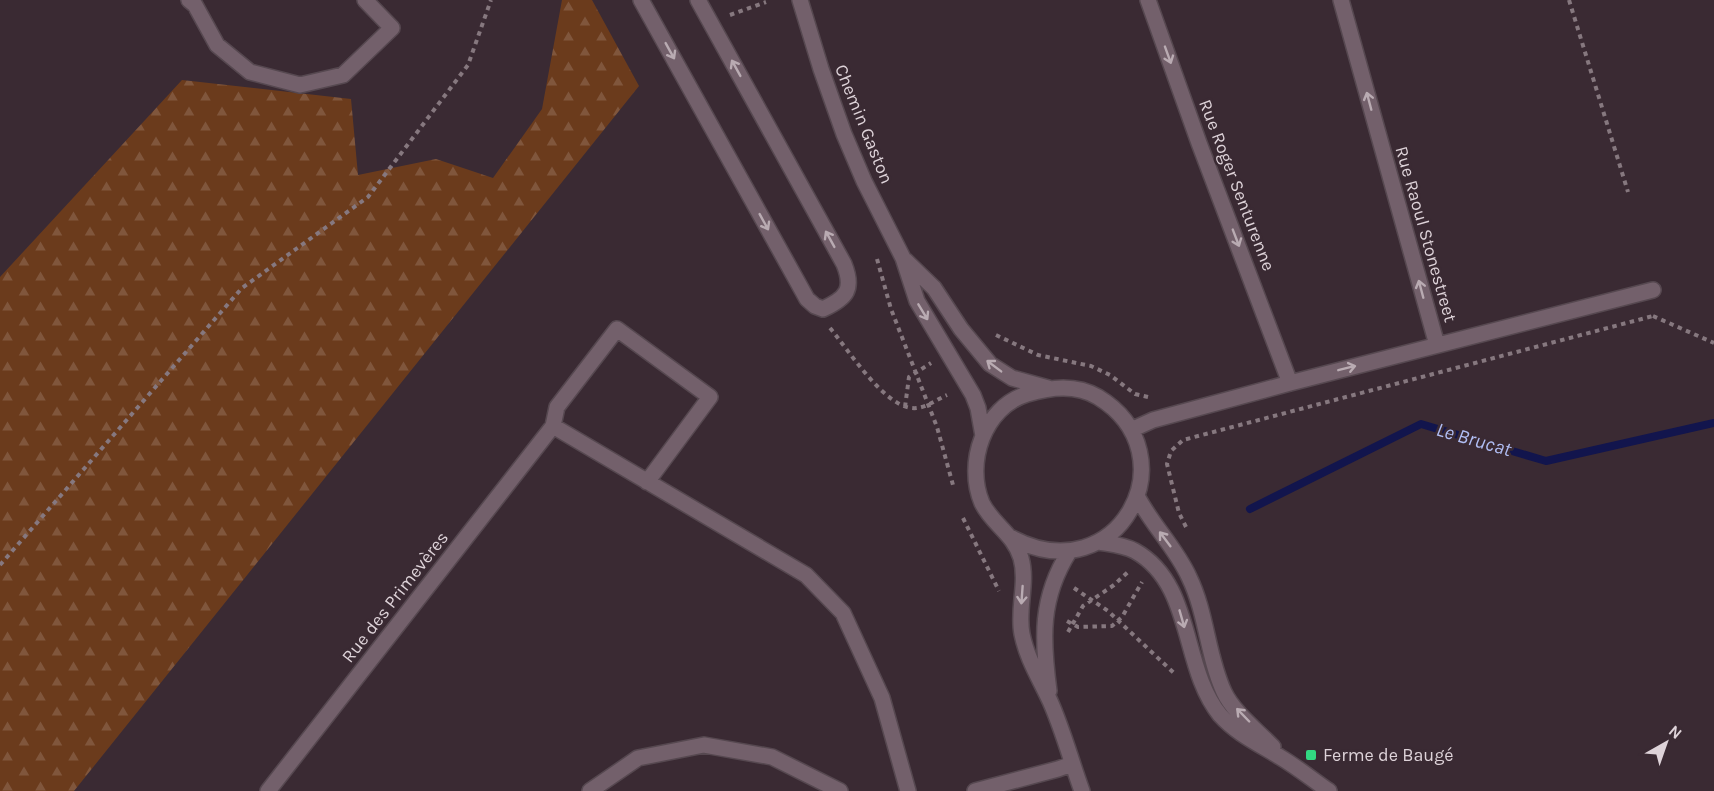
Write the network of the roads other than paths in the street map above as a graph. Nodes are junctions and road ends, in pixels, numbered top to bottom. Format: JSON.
{"nodes":[{"id":1,"x":189,"y":0,"type":"edge"},
{"id":2,"x":365,"y":0,"type":"edge"},
{"id":3,"x":641,"y":0,"type":"edge"},
{"id":4,"x":698,"y":0,"type":"edge"},
{"id":5,"x":800,"y":0,"type":"edge"},
{"id":6,"x":1148,"y":0,"type":"edge"},
{"id":7,"x":1341,"y":0,"type":"edge"},
{"id":8,"x":903,"y":258,"type":"junction"},
{"id":9,"x":1653,"y":290,"type":"road end"},
{"id":10,"x":1437,"y":345,"type":"junction"},
{"id":11,"x":1290,"y":383,"type":"junction"},
{"id":12,"x":1048,"y":388,"type":"junction"},
{"id":13,"x":553,"y":426,"type":"junction"},
{"id":14,"x":1131,"y":430,"type":"junction"},
{"id":15,"x":983,"y":436,"type":"junction"},
{"id":16,"x":647,"y":482,"type":"junction"},
{"id":17,"x":1137,"y":496,"type":"junction"},
{"id":18,"x":1012,"y":538,"type":"junction"},
{"id":19,"x":1099,"y":542,"type":"junction"},
{"id":20,"x":1069,"y":552,"type":"junction"},
{"id":21,"x":1051,"y":703,"type":"junction"},
{"id":22,"x":1283,"y":758,"type":"junction"},
{"id":23,"x":1072,"y":764,"type":"junction"},
{"id":24,"x":268,"y":791,"type":"edge"},
{"id":25,"x":590,"y":791,"type":"edge"},
{"id":26,"x":840,"y":791,"type":"edge"},
{"id":27,"x":908,"y":791,"type":"edge"},
{"id":28,"x":975,"y":791,"type":"edge"},
{"id":29,"x":1082,"y":791,"type":"edge"},
{"id":30,"x":1329,"y":791,"type":"edge"}],
"edges":[{"from":1,"to":2,"type":"street"},
{"from":3,"to":4,"type":"street","one_way":true},
{"from":5,"to":8,"type":"street","name":"Chemin Gaston"},
{"from":6,"to":11,"type":"street","name":"Rue Roger Senturenne","one_way":true},
{"from":10,"to":7,"type":"street","name":"Rue Raoul Stonestreet","one_way":true},
{"from":12,"to":8,"type":"street","name":"Chemin Gaston","one_way":true},
{"from":8,"to":15,"type":"street","name":"Chemin Gaston","one_way":true},
{"from":9,"to":10,"type":"street"},
{"from":11,"to":10,"type":"street","name":"Rue Raoul Stonestreet","one_way":true},
{"from":11,"to":14,"type":"street","name":"Rue Raoul Stonestreet"},
{"from":12,"to":14,"type":"street","name":"Chemin Gaston"},
{"from":12,"to":15,"type":"street","name":"Chemin Gaston"},
{"from":13,"to":16,"type":"street"},
{"from":13,"to":16,"type":"street","name":"Rue des Primevères"},
{"from":13,"to":24,"type":"street","name":"Rue des Primevères"},
{"from":14,"to":17,"type":"street","name":"Chemin Gaston"},
{"from":15,"to":18,"type":"street","name":"Chemin Gaston"},
{"from":16,"to":27,"type":"street"},
{"from":17,"to":19,"type":"street","name":"Chemin Gaston"},
{"from":22,"to":17,"type":"street","one_way":true},
{"from":18,"to":20,"type":"street","name":"Chemin Gaston"},
{"from":18,"to":21,"type":"street","one_way":true},
{"from":19,"to":20,"type":"street","name":"Chemin Gaston"},
{"from":19,"to":22,"type":"street","one_way":true},
{"from":20,"to":21,"type":"street"},
{"from":21,"to":23,"type":"street"},
{"from":22,"to":30,"type":"street"},
{"from":23,"to":28,"type":"street"},
{"from":23,"to":29,"type":"street"},
{"from":25,"to":26,"type":"street"}]}
